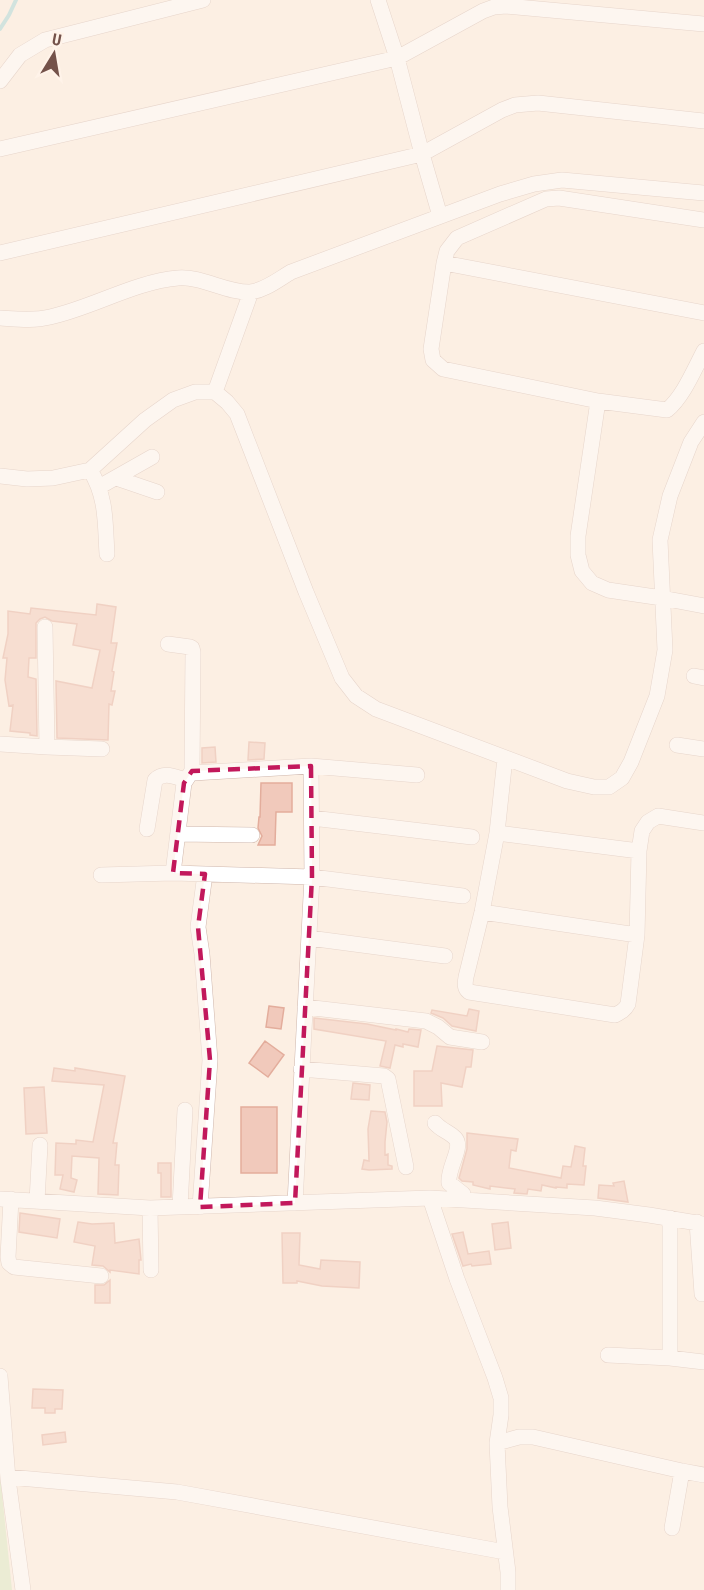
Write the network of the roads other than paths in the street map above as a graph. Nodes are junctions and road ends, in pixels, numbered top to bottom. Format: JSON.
{"nodes":[{"id":1,"x":203,"y":0,"type":"edge"},
{"id":2,"x":378,"y":0,"type":"edge"},
{"id":3,"x":704,"y":24,"type":"edge"},
{"id":4,"x":397,"y":58,"type":"junction"},
{"id":5,"x":0,"y":81,"type":"edge"},
{"id":6,"x":704,"y":121,"type":"edge"},
{"id":7,"x":0,"y":149,"type":"edge"},
{"id":8,"x":422,"y":154,"type":"junction"},
{"id":9,"x":704,"y":193,"type":"edge"},
{"id":10,"x":440,"y":216,"type":"junction"},
{"id":11,"x":704,"y":220,"type":"edge"},
{"id":12,"x":0,"y":253,"type":"edge"},
{"id":13,"x":444,"y":263,"type":"junction"},
{"id":14,"x":251,"y":292,"type":"junction"},
{"id":15,"x":704,"y":313,"type":"edge"},
{"id":16,"x":0,"y":318,"type":"edge"},
{"id":17,"x":704,"y":351,"type":"edge"},
{"id":18,"x":215,"y":392,"type":"junction"},
{"id":19,"x":598,"y":401,"type":"junction"},
{"id":20,"x":704,"y":422,"type":"edge"},
{"id":21,"x":152,"y":457,"type":"dead end"},
{"id":22,"x":90,"y":470,"type":"junction"},
{"id":23,"x":0,"y":476,"type":"edge"},
{"id":24,"x":116,"y":478,"type":"junction"},
{"id":25,"x":99,"y":488,"type":"junction"},
{"id":26,"x":157,"y":492,"type":"dead end"},
{"id":27,"x":107,"y":554,"type":"dead end"},
{"id":28,"x":662,"y":598,"type":"junction"},
{"id":29,"x":704,"y":606,"type":"edge"},
{"id":30,"x":45,"y":627,"type":"dead end"},
{"id":31,"x":168,"y":644,"type":"dead end"},
{"id":32,"x":0,"y":744,"type":"edge"},
{"id":33,"x":677,"y":745,"type":"dead end"},
{"id":34,"x":47,"y":747,"type":"junction"},
{"id":35,"x":102,"y":748,"type":"dead end"},
{"id":36,"x":704,"y":749,"type":"edge"},
{"id":37,"x":505,"y":758,"type":"junction"},
{"id":38,"x":311,"y":765,"type":"junction"},
{"id":39,"x":417,"y":775,"type":"dead end"},
{"id":40,"x":189,"y":776,"type":"junction"},
{"id":41,"x":312,"y":818,"type":"junction"},
{"id":42,"x":704,"y":822,"type":"edge"},
{"id":43,"x":147,"y":829,"type":"dead end"},
{"id":44,"x":497,"y":832,"type":"junction"},
{"id":45,"x":178,"y":834,"type":"junction"},
{"id":46,"x":252,"y":835,"type":"dead end"},
{"id":47,"x":472,"y":837,"type":"dead end"},
{"id":48,"x":639,"y":851,"type":"junction"},
{"id":49,"x":173,"y":873,"type":"junction"},
{"id":50,"x":205,"y":874,"type":"junction"},
{"id":51,"x":101,"y":875,"type":"dead end"},
{"id":52,"x":312,"y":877,"type":"junction"},
{"id":53,"x":463,"y":896,"type":"dead end"},
{"id":54,"x":482,"y":912,"type":"junction"},
{"id":55,"x":637,"y":934,"type":"junction"},
{"id":56,"x":309,"y":938,"type":"junction"},
{"id":57,"x":446,"y":956,"type":"dead end"},
{"id":58,"x":305,"y":1007,"type":"junction"},
{"id":59,"x":482,"y":1042,"type":"dead end"},
{"id":60,"x":301,"y":1069,"type":"junction"},
{"id":61,"x":185,"y":1110,"type":"dead end"},
{"id":62,"x":435,"y":1123,"type":"dead end"},
{"id":63,"x":40,"y":1145,"type":"dead end"},
{"id":64,"x":406,"y":1167,"type":"dead end"},
{"id":65,"x":430,"y":1198,"type":"junction"},
{"id":66,"x":6,"y":1199,"type":"edge"},
{"id":67,"x":463,"y":1200,"type":"junction"},
{"id":68,"x":38,"y":1201,"type":"junction"},
{"id":69,"x":295,"y":1203,"type":"junction"},
{"id":70,"x":180,"y":1207,"type":"junction"},
{"id":71,"x":200,"y":1207,"type":"junction"},
{"id":72,"x":150,"y":1208,"type":"junction"},
{"id":73,"x":670,"y":1218,"type":"junction"},
{"id":74,"x":701,"y":1223,"type":"edge"},
{"id":75,"x":151,"y":1270,"type":"dead end"},
{"id":76,"x":101,"y":1276,"type":"dead end"},
{"id":77,"x":702,"y":1294,"type":"dead end"},
{"id":78,"x":609,"y":1355,"type":"dead end"},
{"id":79,"x":670,"y":1358,"type":"junction"},
{"id":80,"x":704,"y":1362,"type":"edge"},
{"id":81,"x":0,"y":1376,"type":"edge"},
{"id":82,"x":497,"y":1443,"type":"junction"},
{"id":83,"x":682,"y":1471,"type":"junction"},
{"id":84,"x":704,"y":1475,"type":"edge"},
{"id":85,"x":8,"y":1477,"type":"junction"},
{"id":86,"x":672,"y":1528,"type":"dead end"},
{"id":87,"x":506,"y":1552,"type":"junction"},
{"id":88,"x":22,"y":1590,"type":"edge"},
{"id":89,"x":508,"y":1590,"type":"edge"}],
"edges":[{"from":1,"to":5,"type":"street"},
{"from":2,"to":4,"type":"street"},
{"from":3,"to":4,"type":"street"},
{"from":4,"to":7,"type":"street"},
{"from":4,"to":8,"type":"street"},
{"from":6,"to":8,"type":"street"},
{"from":8,"to":10,"type":"street"},
{"from":8,"to":12,"type":"street"},
{"from":9,"to":10,"type":"street"},
{"from":10,"to":14,"type":"street"},
{"from":11,"to":13,"type":"street"},
{"from":13,"to":15,"type":"street"},
{"from":13,"to":19,"type":"street"},
{"from":14,"to":16,"type":"street"},
{"from":14,"to":18,"type":"street"},
{"from":17,"to":19,"type":"street"},
{"from":18,"to":22,"type":"street"},
{"from":18,"to":37,"type":"street"},
{"from":19,"to":28,"type":"street"},
{"from":20,"to":28,"type":"street"},
{"from":21,"to":24,"type":"street"},
{"from":22,"to":23,"type":"street"},
{"from":22,"to":25,"type":"street"},
{"from":24,"to":25,"type":"street"},
{"from":24,"to":26,"type":"street"},
{"from":25,"to":27,"type":"street"},
{"from":28,"to":29,"type":"street"},
{"from":28,"to":37,"type":"street"},
{"from":30,"to":34,"type":"street"},
{"from":31,"to":40,"type":"street"},
{"from":32,"to":34,"type":"street"},
{"from":33,"to":36,"type":"street"},
{"from":34,"to":35,"type":"street"},
{"from":37,"to":44,"type":"street"},
{"from":38,"to":39,"type":"street"},
{"from":38,"to":40,"type":"street"},
{"from":38,"to":41,"type":"street"},
{"from":40,"to":43,"type":"street"},
{"from":40,"to":45,"type":"street"},
{"from":41,"to":47,"type":"street"},
{"from":41,"to":52,"type":"street"},
{"from":42,"to":48,"type":"street"},
{"from":44,"to":48,"type":"street"},
{"from":44,"to":54,"type":"street"},
{"from":45,"to":46,"type":"street"},
{"from":45,"to":49,"type":"street"},
{"from":48,"to":55,"type":"street"},
{"from":49,"to":50,"type":"street"},
{"from":49,"to":51,"type":"street"},
{"from":50,"to":52,"type":"street"},
{"from":50,"to":71,"type":"street"},
{"from":52,"to":53,"type":"street"},
{"from":52,"to":56,"type":"street"},
{"from":54,"to":55,"type":"street"},
{"from":54,"to":55,"type":"street"},
{"from":56,"to":57,"type":"street"},
{"from":56,"to":58,"type":"street"},
{"from":58,"to":59,"type":"street"},
{"from":58,"to":60,"type":"street"},
{"from":60,"to":64,"type":"street"},
{"from":60,"to":69,"type":"street"},
{"from":61,"to":70,"type":"street"},
{"from":62,"to":67,"type":"street"},
{"from":63,"to":68,"type":"street"},
{"from":65,"to":67,"type":"street"},
{"from":65,"to":69,"type":"street"},
{"from":65,"to":82,"type":"street"},
{"from":66,"to":68,"type":"street"},
{"from":66,"to":76,"type":"street"},
{"from":67,"to":73,"type":"street"},
{"from":68,"to":72,"type":"street"},
{"from":69,"to":71,"type":"street"},
{"from":70,"to":71,"type":"street"},
{"from":70,"to":72,"type":"street"},
{"from":72,"to":75,"type":"street"},
{"from":73,"to":74,"type":"street"},
{"from":73,"to":79,"type":"street"},
{"from":74,"to":77,"type":"street"},
{"from":78,"to":79,"type":"street"},
{"from":79,"to":80,"type":"street"},
{"from":81,"to":85,"type":"street"},
{"from":82,"to":83,"type":"street"},
{"from":82,"to":87,"type":"street"},
{"from":83,"to":84,"type":"street"},
{"from":83,"to":86,"type":"street"},
{"from":85,"to":87,"type":"street"},
{"from":85,"to":88,"type":"street"},
{"from":87,"to":89,"type":"street"}]}
